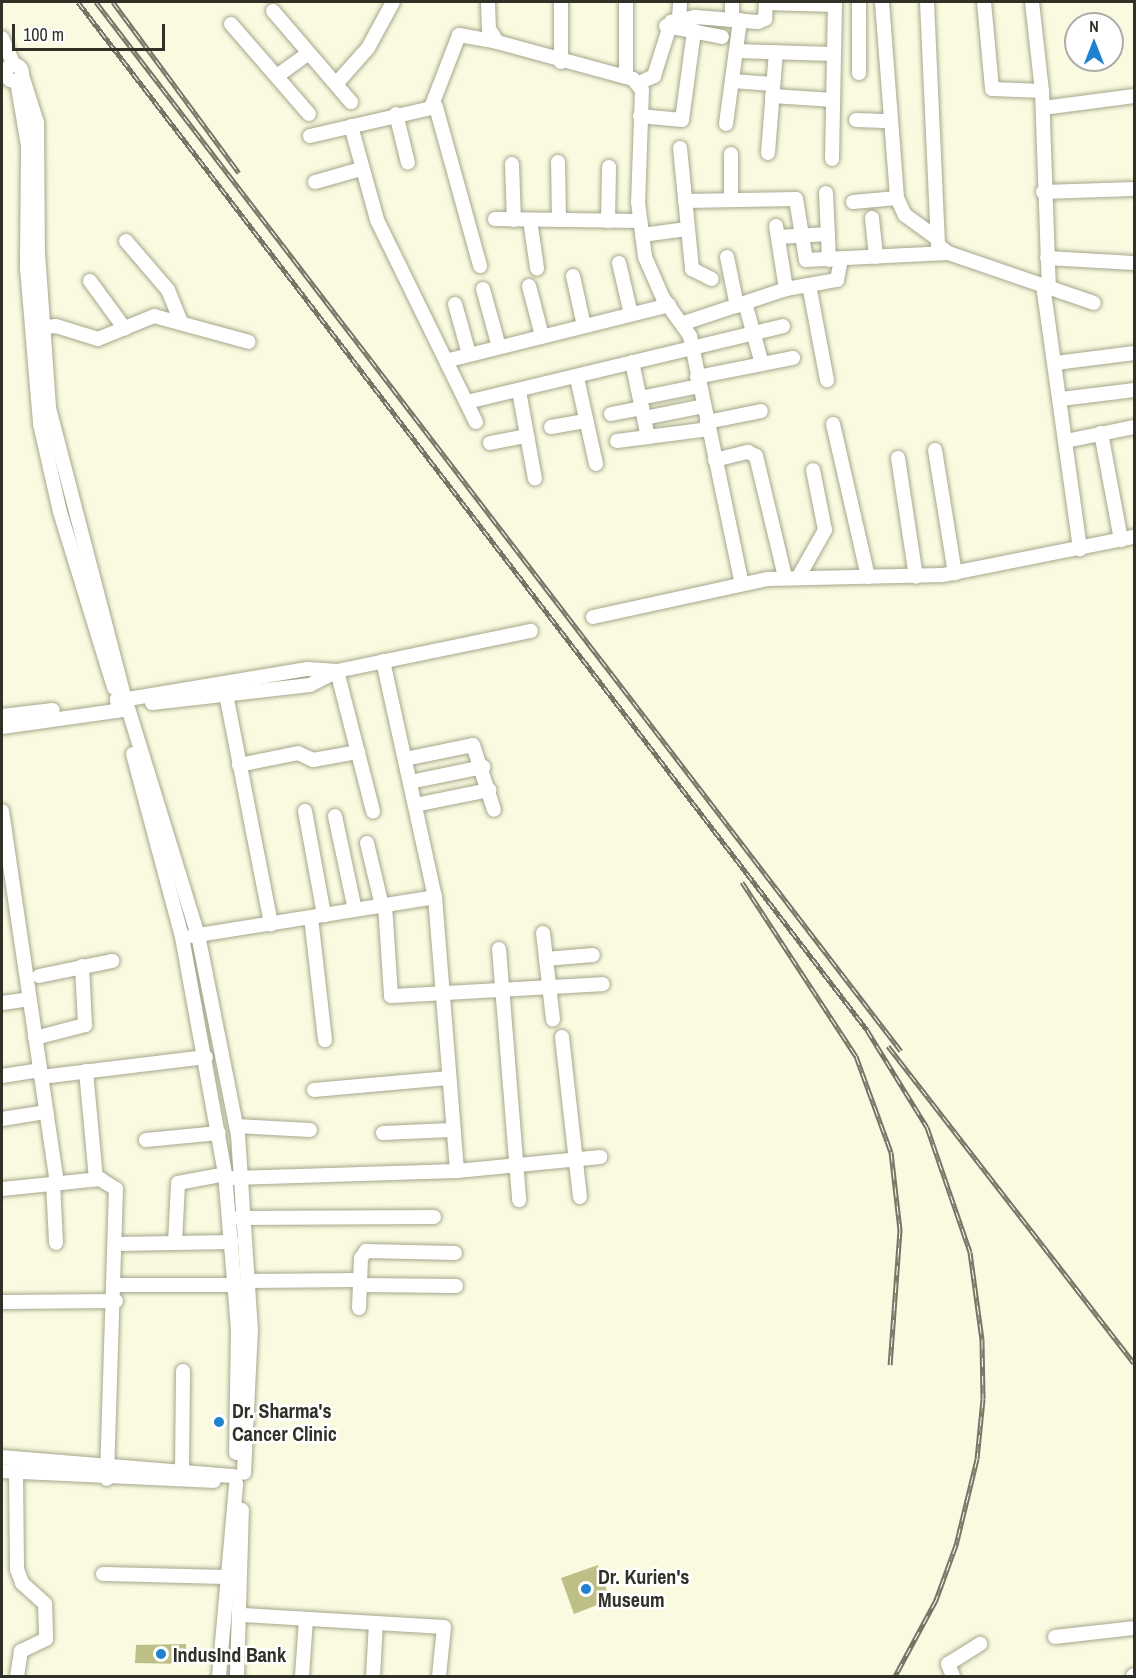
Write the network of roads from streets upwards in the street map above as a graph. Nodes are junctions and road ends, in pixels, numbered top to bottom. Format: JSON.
{"nodes":[{"id":1,"x":393,"y":2,"type":"edge"},
{"id":2,"x":488,"y":2,"type":"edge"},
{"id":3,"x":561,"y":2,"type":"edge"},
{"id":4,"x":626,"y":2,"type":"edge"},
{"id":5,"x":680,"y":2,"type":"edge"},
{"id":6,"x":732,"y":2,"type":"edge"},
{"id":7,"x":766,"y":2,"type":"edge"},
{"id":8,"x":859,"y":2,"type":"edge"},
{"id":9,"x":882,"y":2,"type":"edge"},
{"id":10,"x":927,"y":2,"type":"edge"},
{"id":11,"x":984,"y":2,"type":"edge"},
{"id":12,"x":1032,"y":2,"type":"edge"},
{"id":13,"x":835,"y":3,"type":"edge"},
{"id":14,"x":273,"y":11,"type":"dead end"},
{"id":15,"x":680,"y":18,"type":"junction"},
{"id":16,"x":736,"y":20,"type":"junction"},
{"id":17,"x":231,"y":24,"type":"dead end"},
{"id":18,"x":666,"y":26,"type":"junction"},
{"id":19,"x":694,"y":31,"type":"junction"},
{"id":20,"x":722,"y":37,"type":"dead end"},
{"id":21,"x":2,"y":38,"type":"edge"},
{"id":22,"x":497,"y":42,"type":"junction"},
{"id":23,"x":736,"y":51,"type":"junction"},
{"id":24,"x":776,"y":52,"type":"junction"},
{"id":25,"x":309,"y":53,"type":"junction"},
{"id":26,"x":833,"y":54,"type":"junction"},
{"id":27,"x":561,"y":62,"type":"junction"},
{"id":28,"x":10,"y":72,"type":"edge"},
{"id":29,"x":859,"y":73,"type":"dead end"},
{"id":30,"x":277,"y":76,"type":"junction"},
{"id":31,"x":632,"y":80,"type":"junction"},
{"id":32,"x":732,"y":81,"type":"junction"},
{"id":33,"x":336,"y":84,"type":"junction"},
{"id":34,"x":773,"y":90,"type":"junction"},
{"id":35,"x":1042,"y":91,"type":"junction"},
{"id":36,"x":1134,"y":96,"type":"edge"},
{"id":37,"x":833,"y":100,"type":"junction"},
{"id":38,"x":351,"y":102,"type":"dead end"},
{"id":39,"x":432,"y":105,"type":"junction"},
{"id":40,"x":1042,"y":108,"type":"junction"},
{"id":41,"x":309,"y":114,"type":"dead end"},
{"id":42,"x":396,"y":114,"type":"junction"},
{"id":43,"x":640,"y":116,"type":"junction"},
{"id":44,"x":856,"y":120,"type":"dead end"},
{"id":45,"x":891,"y":121,"type":"junction"},
{"id":46,"x":726,"y":124,"type":"dead end"},
{"id":47,"x":351,"y":126,"type":"junction"},
{"id":48,"x":310,"y":136,"type":"dead end"},
{"id":49,"x":680,"y":148,"type":"dead end"},
{"id":50,"x":768,"y":153,"type":"dead end"},
{"id":51,"x":730,"y":154,"type":"dead end"},
{"id":52,"x":832,"y":159,"type":"dead end"},
{"id":53,"x":558,"y":162,"type":"dead end"},
{"id":54,"x":408,"y":163,"type":"dead end"},
{"id":55,"x":512,"y":164,"type":"dead end"},
{"id":56,"x":609,"y":166,"type":"dead end"},
{"id":57,"x":361,"y":169,"type":"junction"},
{"id":58,"x":315,"y":182,"type":"dead end"},
{"id":59,"x":1134,"y":189,"type":"edge"},
{"id":60,"x":1043,"y":192,"type":"junction"},
{"id":61,"x":826,"y":193,"type":"dead end"},
{"id":62,"x":897,"y":198,"type":"junction"},
{"id":63,"x":731,"y":199,"type":"junction"},
{"id":64,"x":685,"y":201,"type":"junction"},
{"id":65,"x":854,"y":202,"type":"dead end"},
{"id":66,"x":872,"y":218,"type":"dead end"},
{"id":67,"x":495,"y":219,"type":"dead end"},
{"id":68,"x":514,"y":220,"type":"junction"},
{"id":69,"x":530,"y":220,"type":"junction"},
{"id":70,"x":559,"y":220,"type":"junction"},
{"id":71,"x":608,"y":221,"type":"junction"},
{"id":72,"x":641,"y":228,"type":"junction"},
{"id":73,"x":687,"y":229,"type":"junction"},
{"id":74,"x":828,"y":234,"type":"junction"},
{"id":75,"x":801,"y":236,"type":"junction"},
{"id":76,"x":935,"y":237,"type":"junction"},
{"id":77,"x":126,"y":241,"type":"dead end"},
{"id":78,"x":948,"y":253,"type":"junction"},
{"id":79,"x":727,"y":257,"type":"dead end"},
{"id":80,"x":876,"y":257,"type":"junction"},
{"id":81,"x":1047,"y":258,"type":"junction"},
{"id":82,"x":835,"y":259,"type":"junction"},
{"id":83,"x":619,"y":263,"type":"dead end"},
{"id":84,"x":1134,"y":263,"type":"edge"},
{"id":85,"x":480,"y":266,"type":"dead end"},
{"id":86,"x":537,"y":268,"type":"dead end"},
{"id":87,"x":573,"y":276,"type":"dead end"},
{"id":88,"x":712,"y":279,"type":"dead end"},
{"id":89,"x":90,"y":281,"type":"dead end"},
{"id":90,"x":809,"y":285,"type":"junction"},
{"id":91,"x":529,"y":286,"type":"dead end"},
{"id":92,"x":1046,"y":286,"type":"junction"},
{"id":93,"x":483,"y":289,"type":"dead end"},
{"id":94,"x":786,"y":289,"type":"junction"},
{"id":95,"x":1094,"y":303,"type":"dead end"},
{"id":96,"x":455,"y":304,"type":"dead end"},
{"id":97,"x":741,"y":304,"type":"junction"},
{"id":98,"x":669,"y":305,"type":"junction"},
{"id":99,"x":631,"y":314,"type":"junction"},
{"id":100,"x":181,"y":323,"type":"junction"},
{"id":101,"x":684,"y":323,"type":"junction"},
{"id":102,"x":36,"y":326,"type":"junction"},
{"id":103,"x":584,"y":326,"type":"junction"},
{"id":104,"x":783,"y":326,"type":"dead end"},
{"id":105,"x":125,"y":329,"type":"junction"},
{"id":106,"x":753,"y":334,"type":"junction"},
{"id":107,"x":542,"y":336,"type":"junction"},
{"id":108,"x":249,"y":342,"type":"dead end"},
{"id":109,"x":498,"y":347,"type":"junction"},
{"id":110,"x":692,"y":350,"type":"junction"},
{"id":111,"x":1134,"y":353,"type":"edge"},
{"id":112,"x":469,"y":354,"type":"junction"},
{"id":113,"x":793,"y":358,"type":"dead end"},
{"id":114,"x":449,"y":360,"type":"junction"},
{"id":115,"x":632,"y":362,"type":"junction"},
{"id":116,"x":1056,"y":363,"type":"junction"},
{"id":117,"x":762,"y":364,"type":"junction"},
{"id":118,"x":577,"y":378,"type":"junction"},
{"id":119,"x":827,"y":380,"type":"dead end"},
{"id":120,"x":698,"y":381,"type":"junction"},
{"id":121,"x":1134,"y":390,"type":"edge"},
{"id":122,"x":519,"y":392,"type":"junction"},
{"id":123,"x":1061,"y":399,"type":"junction"},
{"id":124,"x":467,"y":402,"type":"junction"},
{"id":125,"x":704,"y":406,"type":"junction"},
{"id":126,"x":642,"y":408,"type":"junction"},
{"id":127,"x":761,"y":411,"type":"dead end"},
{"id":128,"x":611,"y":414,"type":"dead end"},
{"id":129,"x":586,"y":421,"type":"junction"},
{"id":130,"x":476,"y":422,"type":"dead end"},
{"id":131,"x":833,"y":424,"type":"dead end"},
{"id":132,"x":708,"y":425,"type":"junction"},
{"id":133,"x":551,"y":426,"type":"dead end"},
{"id":134,"x":1134,"y":427,"type":"edge"},
{"id":135,"x":1101,"y":434,"type":"junction"},
{"id":136,"x":527,"y":436,"type":"junction"},
{"id":137,"x":648,"y":437,"type":"junction"},
{"id":138,"x":617,"y":441,"type":"dead end"},
{"id":139,"x":1066,"y":441,"type":"junction"},
{"id":140,"x":490,"y":443,"type":"dead end"},
{"id":141,"x":935,"y":450,"type":"dead end"},
{"id":142,"x":898,"y":458,"type":"dead end"},
{"id":143,"x":715,"y":459,"type":"junction"},
{"id":144,"x":596,"y":464,"type":"dead end"},
{"id":145,"x":813,"y":470,"type":"dead end"},
{"id":146,"x":535,"y":479,"type":"dead end"},
{"id":147,"x":1128,"y":539,"type":"edge"},
{"id":148,"x":1080,"y":549,"type":"junction"},
{"id":149,"x":955,"y":573,"type":"junction"},
{"id":150,"x":792,"y":576,"type":"junction"},
{"id":151,"x":868,"y":577,"type":"junction"},
{"id":152,"x":916,"y":577,"type":"junction"},
{"id":153,"x":742,"y":584,"type":"junction"},
{"id":154,"x":593,"y":617,"type":"dead end"},
{"id":155,"x":531,"y":631,"type":"dead end"},
{"id":156,"x":383,"y":661,"type":"junction"},
{"id":157,"x":337,"y":671,"type":"junction"},
{"id":158,"x":225,"y":690,"type":"junction"},
{"id":159,"x":123,"y":703,"type":"junction"},
{"id":160,"x":2,"y":716,"type":"edge"},
{"id":161,"x":2,"y":727,"type":"edge"},
{"id":162,"x":358,"y":752,"type":"junction"},
{"id":163,"x":405,"y":759,"type":"junction"},
{"id":164,"x":239,"y":765,"type":"junction"},
{"id":165,"x":483,"y":767,"type":"junction"},
{"id":166,"x":410,"y":782,"type":"junction"},
{"id":167,"x":489,"y":790,"type":"junction"},
{"id":168,"x":415,"y":805,"type":"junction"},
{"id":169,"x":494,"y":810,"type":"dead end"},
{"id":170,"x":2,"y":811,"type":"edge"},
{"id":171,"x":304,"y":811,"type":"dead end"},
{"id":172,"x":373,"y":811,"type":"dead end"},
{"id":173,"x":335,"y":816,"type":"dead end"},
{"id":174,"x":367,"y":843,"type":"dead end"},
{"id":175,"x":7,"y":887,"type":"edge"},
{"id":176,"x":435,"y":897,"type":"junction"},
{"id":177,"x":384,"y":905,"type":"junction"},
{"id":178,"x":355,"y":910,"type":"junction"},
{"id":179,"x":317,"y":916,"type":"junction"},
{"id":180,"x":271,"y":924,"type":"junction"},
{"id":181,"x":543,"y":933,"type":"dead end"},
{"id":182,"x":198,"y":935,"type":"junction"},
{"id":183,"x":182,"y":937,"type":"junction"},
{"id":184,"x":498,"y":949,"type":"dead end"},
{"id":185,"x":593,"y":955,"type":"dead end"},
{"id":186,"x":546,"y":959,"type":"junction"},
{"id":187,"x":112,"y":961,"type":"dead end"},
{"id":188,"x":82,"y":966,"type":"junction"},
{"id":189,"x":39,"y":975,"type":"dead end"},
{"id":190,"x":603,"y":984,"type":"dead end"},
{"id":191,"x":550,"y":987,"type":"junction"},
{"id":192,"x":500,"y":990,"type":"junction"},
{"id":193,"x":442,"y":993,"type":"junction"},
{"id":194,"x":29,"y":999,"type":"junction"},
{"id":195,"x":2,"y":1003,"type":"edge"},
{"id":196,"x":553,"y":1019,"type":"dead end"},
{"id":197,"x":562,"y":1037,"type":"dead end"},
{"id":198,"x":35,"y":1038,"type":"junction"},
{"id":199,"x":324,"y":1040,"type":"dead end"},
{"id":200,"x":206,"y":1057,"type":"junction"},
{"id":201,"x":86,"y":1071,"type":"junction"},
{"id":202,"x":41,"y":1073,"type":"junction"},
{"id":203,"x":2,"y":1076,"type":"edge"},
{"id":204,"x":448,"y":1078,"type":"junction"},
{"id":205,"x":314,"y":1090,"type":"dead end"},
{"id":206,"x":46,"y":1112,"type":"junction"},
{"id":207,"x":2,"y":1119,"type":"edge"},
{"id":208,"x":236,"y":1126,"type":"junction"},
{"id":209,"x":310,"y":1130,"type":"dead end"},
{"id":210,"x":451,"y":1130,"type":"junction"},
{"id":211,"x":219,"y":1133,"type":"junction"},
{"id":212,"x":383,"y":1133,"type":"dead end"},
{"id":213,"x":146,"y":1140,"type":"dead end"},
{"id":214,"x":600,"y":1157,"type":"dead end"},
{"id":215,"x":575,"y":1160,"type":"junction"},
{"id":216,"x":517,"y":1165,"type":"junction"},
{"id":217,"x":457,"y":1171,"type":"junction"},
{"id":218,"x":225,"y":1176,"type":"junction"},
{"id":219,"x":243,"y":1177,"type":"junction"},
{"id":220,"x":96,"y":1179,"type":"junction"},
{"id":221,"x":55,"y":1183,"type":"junction"},
{"id":222,"x":2,"y":1189,"type":"edge"},
{"id":223,"x":580,"y":1197,"type":"dead end"},
{"id":224,"x":519,"y":1200,"type":"dead end"},
{"id":225,"x":434,"y":1217,"type":"dead end"},
{"id":226,"x":229,"y":1218,"type":"junction"},
{"id":227,"x":246,"y":1218,"type":"junction"},
{"id":228,"x":232,"y":1242,"type":"junction"},
{"id":229,"x":56,"y":1243,"type":"dead end"},
{"id":230,"x":175,"y":1243,"type":"junction"},
{"id":231,"x":117,"y":1244,"type":"junction"},
{"id":232,"x":455,"y":1253,"type":"dead end"},
{"id":233,"x":360,"y":1282,"type":"junction"},
{"id":234,"x":242,"y":1283,"type":"junction"},
{"id":235,"x":116,"y":1285,"type":"junction"},
{"id":236,"x":456,"y":1286,"type":"dead end"},
{"id":237,"x":116,"y":1301,"type":"junction"},
{"id":238,"x":2,"y":1302,"type":"edge"},
{"id":239,"x":359,"y":1308,"type":"dead end"},
{"id":240,"x":183,"y":1371,"type":"dead end"},
{"id":241,"x":2,"y":1457,"type":"edge"},
{"id":242,"x":108,"y":1465,"type":"junction"},
{"id":243,"x":182,"y":1470,"type":"junction"},
{"id":244,"x":2,"y":1471,"type":"edge"},
{"id":245,"x":16,"y":1472,"type":"junction"},
{"id":246,"x":238,"y":1478,"type":"junction"},
{"id":247,"x":107,"y":1479,"type":"junction"},
{"id":248,"x":103,"y":1574,"type":"dead end"},
{"id":249,"x":228,"y":1577,"type":"junction"},
{"id":250,"x":243,"y":1615,"type":"junction"},
{"id":251,"x":306,"y":1619,"type":"junction"},
{"id":252,"x":376,"y":1623,"type":"junction"},
{"id":253,"x":1134,"y":1628,"type":"edge"},
{"id":254,"x":1055,"y":1637,"type":"dead end"},
{"id":255,"x":980,"y":1644,"type":"dead end"},
{"id":256,"x":17,"y":1677,"type":"edge"},
{"id":257,"x":219,"y":1677,"type":"edge"},
{"id":258,"x":237,"y":1677,"type":"edge"},
{"id":259,"x":302,"y":1677,"type":"edge"},
{"id":260,"x":373,"y":1677,"type":"edge"},
{"id":261,"x":439,"y":1677,"type":"edge"},
{"id":262,"x":953,"y":1677,"type":"edge"}],
"edges":[{"from":1,"to":33,"type":"street"},
{"from":2,"to":22,"type":"street"},
{"from":3,"to":27,"type":"street"},
{"from":4,"to":31,"type":"street"},
{"from":5,"to":15,"type":"street"},
{"from":6,"to":16,"type":"street"},
{"from":7,"to":13,"type":"street"},
{"from":7,"to":16,"type":"street"},
{"from":8,"to":29,"type":"street"},
{"from":9,"to":45,"type":"street"},
{"from":10,"to":76,"type":"street"},
{"from":11,"to":35,"type":"street"},
{"from":12,"to":35,"type":"street"},
{"from":13,"to":26,"type":"street"},
{"from":14,"to":25,"type":"street"},
{"from":15,"to":16,"type":"street"},
{"from":15,"to":18,"type":"street"},
{"from":16,"to":23,"type":"street"},
{"from":17,"to":30,"type":"street"},
{"from":18,"to":19,"type":"street"},
{"from":18,"to":31,"type":"street"},
{"from":19,"to":20,"type":"street"},
{"from":19,"to":43,"type":"street"},
{"from":21,"to":28,"type":"street"},
{"from":22,"to":27,"type":"street"},
{"from":22,"to":39,"type":"street"},
{"from":23,"to":24,"type":"street"},
{"from":23,"to":32,"type":"street"},
{"from":24,"to":26,"type":"street"},
{"from":24,"to":34,"type":"street"},
{"from":25,"to":30,"type":"street"},
{"from":25,"to":33,"type":"street"},
{"from":26,"to":37,"type":"street"},
{"from":27,"to":31,"type":"street"},
{"from":28,"to":102,"type":"street"},
{"from":30,"to":41,"type":"street"},
{"from":31,"to":43,"type":"street"},
{"from":32,"to":34,"type":"street"},
{"from":32,"to":46,"type":"street"},
{"from":33,"to":38,"type":"street"},
{"from":34,"to":37,"type":"street"},
{"from":34,"to":50,"type":"street"},
{"from":35,"to":40,"type":"street"},
{"from":36,"to":40,"type":"street"},
{"from":37,"to":52,"type":"street"},
{"from":39,"to":42,"type":"street"},
{"from":39,"to":85,"type":"street"},
{"from":40,"to":60,"type":"street"},
{"from":42,"to":47,"type":"street"},
{"from":42,"to":54,"type":"street"},
{"from":43,"to":72,"type":"street"},
{"from":44,"to":45,"type":"street"},
{"from":45,"to":62,"type":"street"},
{"from":47,"to":48,"type":"street"},
{"from":47,"to":57,"type":"street"},
{"from":49,"to":64,"type":"street"},
{"from":51,"to":63,"type":"street"},
{"from":53,"to":70,"type":"street"},
{"from":55,"to":68,"type":"street"},
{"from":56,"to":71,"type":"street"},
{"from":57,"to":58,"type":"street"},
{"from":57,"to":114,"type":"street"},
{"from":59,"to":60,"type":"street"},
{"from":60,"to":81,"type":"street"},
{"from":61,"to":74,"type":"street"},
{"from":62,"to":65,"type":"street"},
{"from":62,"to":76,"type":"street"},
{"from":63,"to":64,"type":"street"},
{"from":63,"to":75,"type":"street"},
{"from":64,"to":73,"type":"street"},
{"from":66,"to":80,"type":"street"},
{"from":67,"to":68,"type":"street"},
{"from":68,"to":69,"type":"street"},
{"from":69,"to":70,"type":"street"},
{"from":69,"to":86,"type":"street"},
{"from":70,"to":71,"type":"street"},
{"from":71,"to":72,"type":"street"},
{"from":72,"to":73,"type":"street"},
{"from":72,"to":98,"type":"street"},
{"from":73,"to":88,"type":"street"},
{"from":74,"to":75,"type":"street"},
{"from":74,"to":82,"type":"street"},
{"from":75,"to":82,"type":"street"},
{"from":75,"to":94,"type":"street"},
{"from":76,"to":78,"type":"street"},
{"from":77,"to":100,"type":"street"},
{"from":78,"to":80,"type":"street"},
{"from":78,"to":92,"type":"street"},
{"from":79,"to":97,"type":"street"},
{"from":80,"to":82,"type":"street"},
{"from":81,"to":84,"type":"street"},
{"from":81,"to":92,"type":"street"},
{"from":82,"to":90,"type":"street"},
{"from":83,"to":99,"type":"street"},
{"from":87,"to":103,"type":"street"},
{"from":89,"to":105,"type":"street"},
{"from":90,"to":94,"type":"street"},
{"from":90,"to":119,"type":"street"},
{"from":91,"to":107,"type":"street"},
{"from":92,"to":95,"type":"street"},
{"from":92,"to":116,"type":"street"},
{"from":93,"to":109,"type":"street"},
{"from":94,"to":97,"type":"street"},
{"from":96,"to":112,"type":"street"},
{"from":97,"to":101,"type":"street"},
{"from":97,"to":106,"type":"street"},
{"from":98,"to":99,"type":"street"},
{"from":98,"to":101,"type":"street"},
{"from":99,"to":103,"type":"street"},
{"from":100,"to":105,"type":"street"},
{"from":100,"to":108,"type":"street"},
{"from":101,"to":110,"type":"street"},
{"from":102,"to":105,"type":"street"},
{"from":102,"to":159,"type":"street"},
{"from":103,"to":107,"type":"street"},
{"from":104,"to":106,"type":"street"},
{"from":106,"to":110,"type":"street"},
{"from":106,"to":117,"type":"street"},
{"from":107,"to":109,"type":"street"},
{"from":109,"to":112,"type":"street"},
{"from":110,"to":115,"type":"street"},
{"from":110,"to":120,"type":"street"},
{"from":111,"to":116,"type":"street"},
{"from":112,"to":114,"type":"street"},
{"from":113,"to":117,"type":"street"},
{"from":114,"to":124,"type":"street"},
{"from":115,"to":118,"type":"street"},
{"from":115,"to":126,"type":"street"},
{"from":116,"to":123,"type":"street"},
{"from":117,"to":120,"type":"street"},
{"from":118,"to":122,"type":"street"},
{"from":118,"to":129,"type":"street"},
{"from":120,"to":125,"type":"street"},
{"from":120,"to":126,"type":"street"},
{"from":121,"to":123,"type":"street"},
{"from":122,"to":124,"type":"street"},
{"from":122,"to":136,"type":"street"},
{"from":123,"to":139,"type":"street"},
{"from":124,"to":130,"type":"street"},
{"from":125,"to":126,"type":"street"},
{"from":125,"to":132,"type":"street"},
{"from":126,"to":128,"type":"street"},
{"from":126,"to":137,"type":"street"},
{"from":127,"to":132,"type":"street"},
{"from":129,"to":133,"type":"street"},
{"from":129,"to":144,"type":"street"},
{"from":131,"to":151,"type":"street"},
{"from":132,"to":137,"type":"street"},
{"from":132,"to":143,"type":"street"},
{"from":134,"to":135,"type":"street"},
{"from":135,"to":139,"type":"street"},
{"from":135,"to":147,"type":"street"},
{"from":136,"to":140,"type":"street"},
{"from":136,"to":146,"type":"street"},
{"from":137,"to":138,"type":"street"},
{"from":139,"to":148,"type":"street"},
{"from":141,"to":149,"type":"street"},
{"from":142,"to":152,"type":"street"},
{"from":143,"to":150,"type":"street"},
{"from":143,"to":153,"type":"street"},
{"from":145,"to":150,"type":"street"},
{"from":147,"to":148,"type":"street"},
{"from":148,"to":149,"type":"street"},
{"from":149,"to":152,"type":"street"},
{"from":150,"to":151,"type":"street"},
{"from":150,"to":153,"type":"street"},
{"from":151,"to":152,"type":"street"},
{"from":153,"to":154,"type":"street"},
{"from":155,"to":156,"type":"street"},
{"from":156,"to":157,"type":"street"},
{"from":156,"to":163,"type":"street"},
{"from":157,"to":158,"type":"street"},
{"from":157,"to":162,"type":"street"},
{"from":158,"to":159,"type":"street"},
{"from":158,"to":164,"type":"street"},
{"from":159,"to":160,"type":"street"},
{"from":159,"to":161,"type":"street"},
{"from":159,"to":182,"type":"street"},
{"from":159,"to":183,"type":"street"},
{"from":162,"to":164,"type":"street"},
{"from":162,"to":172,"type":"street"},
{"from":163,"to":165,"type":"street"},
{"from":163,"to":166,"type":"street"},
{"from":164,"to":180,"type":"street"},
{"from":165,"to":166,"type":"street"},
{"from":165,"to":167,"type":"street"},
{"from":166,"to":168,"type":"street"},
{"from":167,"to":168,"type":"street"},
{"from":167,"to":169,"type":"street"},
{"from":168,"to":176,"type":"street"},
{"from":170,"to":175,"type":"street"},
{"from":171,"to":179,"type":"street"},
{"from":173,"to":178,"type":"street"},
{"from":174,"to":177,"type":"street"},
{"from":175,"to":194,"type":"street"},
{"from":176,"to":177,"type":"street"},
{"from":176,"to":193,"type":"street"},
{"from":177,"to":178,"type":"street"},
{"from":177,"to":193,"type":"street"},
{"from":178,"to":179,"type":"street"},
{"from":179,"to":180,"type":"street"},
{"from":179,"to":199,"type":"street"},
{"from":180,"to":182,"type":"street"},
{"from":181,"to":186,"type":"street"},
{"from":182,"to":183,"type":"street"},
{"from":182,"to":208,"type":"street"},
{"from":183,"to":200,"type":"street"},
{"from":184,"to":192,"type":"street"},
{"from":185,"to":186,"type":"street"},
{"from":186,"to":191,"type":"street"},
{"from":187,"to":188,"type":"street"},
{"from":188,"to":189,"type":"street"},
{"from":188,"to":198,"type":"street"},
{"from":190,"to":191,"type":"street"},
{"from":191,"to":192,"type":"street"},
{"from":191,"to":196,"type":"street"},
{"from":192,"to":193,"type":"street"},
{"from":192,"to":216,"type":"street"},
{"from":193,"to":204,"type":"street"},
{"from":194,"to":195,"type":"street"},
{"from":194,"to":198,"type":"street"},
{"from":197,"to":215,"type":"street"},
{"from":198,"to":202,"type":"street"},
{"from":200,"to":201,"type":"street"},
{"from":200,"to":211,"type":"street"},
{"from":201,"to":202,"type":"street"},
{"from":201,"to":220,"type":"street"},
{"from":202,"to":203,"type":"street"},
{"from":202,"to":206,"type":"street"},
{"from":204,"to":205,"type":"street"},
{"from":204,"to":210,"type":"street"},
{"from":206,"to":207,"type":"street"},
{"from":206,"to":221,"type":"street"},
{"from":208,"to":209,"type":"street"},
{"from":208,"to":219,"type":"street"},
{"from":210,"to":212,"type":"street"},
{"from":210,"to":217,"type":"street"},
{"from":211,"to":213,"type":"street"},
{"from":211,"to":218,"type":"street"},
{"from":214,"to":215,"type":"street"},
{"from":215,"to":216,"type":"street"},
{"from":215,"to":223,"type":"street"},
{"from":216,"to":217,"type":"street"},
{"from":216,"to":224,"type":"street"},
{"from":217,"to":219,"type":"street"},
{"from":218,"to":219,"type":"street"},
{"from":218,"to":226,"type":"street"},
{"from":218,"to":230,"type":"street"},
{"from":219,"to":227,"type":"street"},
{"from":220,"to":221,"type":"street"},
{"from":220,"to":231,"type":"street"},
{"from":221,"to":222,"type":"street"},
{"from":221,"to":229,"type":"street"},
{"from":225,"to":227,"type":"street"},
{"from":226,"to":227,"type":"street"},
{"from":226,"to":228,"type":"street"},
{"from":227,"to":234,"type":"street"},
{"from":228,"to":230,"type":"street"},
{"from":228,"to":234,"type":"street"},
{"from":230,"to":231,"type":"street"},
{"from":231,"to":235,"type":"street"},
{"from":232,"to":233,"type":"street"},
{"from":233,"to":234,"type":"street"},
{"from":233,"to":236,"type":"street"},
{"from":233,"to":239,"type":"street"},
{"from":234,"to":235,"type":"street"},
{"from":234,"to":246,"type":"street"},
{"from":235,"to":237,"type":"street"},
{"from":237,"to":238,"type":"street"},
{"from":237,"to":242,"type":"street"},
{"from":240,"to":243,"type":"street"},
{"from":241,"to":242,"type":"street"},
{"from":242,"to":243,"type":"street"},
{"from":242,"to":247,"type":"street"},
{"from":243,"to":246,"type":"street"},
{"from":244,"to":245,"type":"street"},
{"from":245,"to":247,"type":"street"},
{"from":245,"to":256,"type":"street"},
{"from":246,"to":247,"type":"street"},
{"from":246,"to":249,"type":"street"},
{"from":246,"to":250,"type":"street"},
{"from":248,"to":249,"type":"street"},
{"from":249,"to":257,"type":"street"},
{"from":250,"to":251,"type":"street"},
{"from":250,"to":258,"type":"street"},
{"from":251,"to":252,"type":"street"},
{"from":251,"to":259,"type":"street"},
{"from":252,"to":260,"type":"street"},
{"from":252,"to":261,"type":"street"},
{"from":253,"to":254,"type":"street"},
{"from":255,"to":262,"type":"street"}]}
